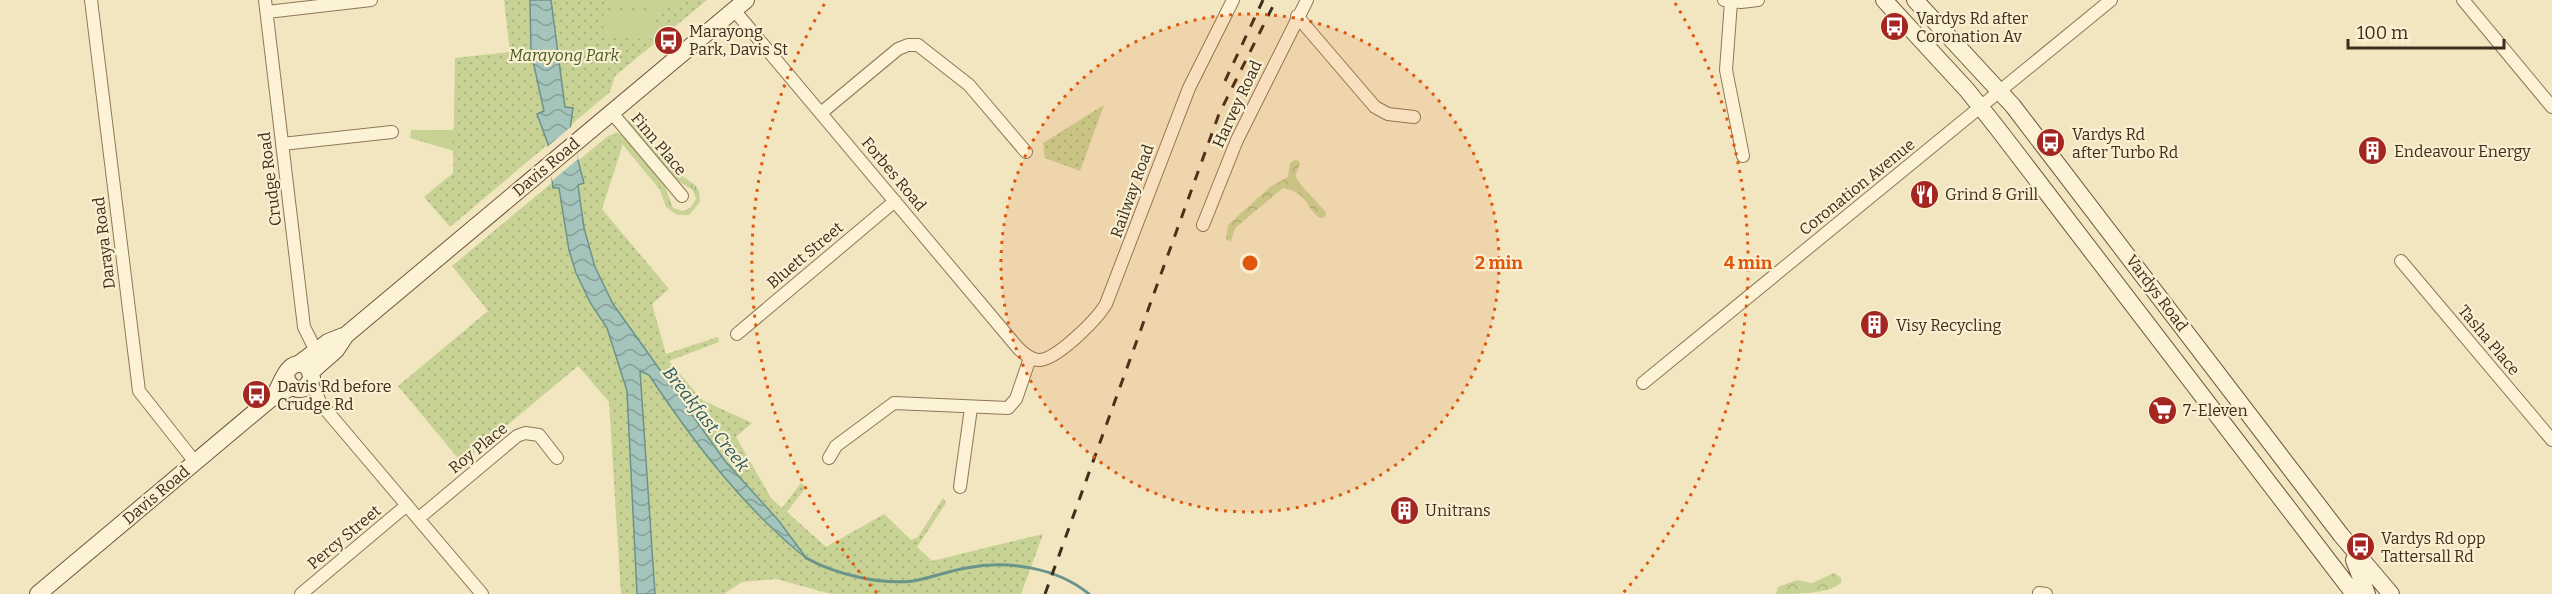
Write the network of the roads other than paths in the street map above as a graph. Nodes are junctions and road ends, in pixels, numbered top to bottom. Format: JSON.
{"nodes":[{"id":1,"x":91,"y":0,"type":"edge"},
{"id":2,"x":371,"y":0,"type":"edge"},
{"id":3,"x":1233,"y":0,"type":"edge"},
{"id":4,"x":1307,"y":0,"type":"edge"},
{"id":5,"x":1758,"y":0,"type":"edge"},
{"id":6,"x":1884,"y":0,"type":"edge"},
{"id":7,"x":1915,"y":0,"type":"edge"},
{"id":8,"x":2111,"y":0,"type":"edge"},
{"id":9,"x":2463,"y":0,"type":"edge"},
{"id":10,"x":1727,"y":1,"type":"edge"},
{"id":11,"x":740,"y":5,"type":"edge"},
{"id":12,"x":266,"y":6,"type":"edge"},
{"id":13,"x":1297,"y":16,"type":"junction"},
{"id":14,"x":2000,"y":90,"type":"junction"},
{"id":15,"x":1980,"y":107,"type":"junction"},
{"id":16,"x":2552,"y":107,"type":"edge"},
{"id":17,"x":612,"y":113,"type":"junction"},
{"id":18,"x":821,"y":113,"type":"junction"},
{"id":19,"x":1414,"y":117,"type":"dead end"},
{"id":20,"x":392,"y":132,"type":"dead end"},
{"id":21,"x":282,"y":144,"type":"junction"},
{"id":22,"x":1026,"y":152,"type":"dead end"},
{"id":23,"x":1743,"y":156,"type":"dead end"},
{"id":24,"x":682,"y":196,"type":"dead end"},
{"id":25,"x":895,"y":201,"type":"junction"},
{"id":26,"x":1203,"y":225,"type":"dead end"},
{"id":27,"x":2401,"y":261,"type":"dead end"},
{"id":28,"x":738,"y":334,"type":"dead end"},
{"id":29,"x":346,"y":335,"type":"junction"},
{"id":30,"x":316,"y":351,"type":"junction"},
{"id":31,"x":1030,"y":358,"type":"junction"},
{"id":32,"x":300,"y":378,"type":"junction"},
{"id":33,"x":1643,"y":383,"type":"dead end"},
{"id":34,"x":971,"y":408,"type":"junction"},
{"id":35,"x":2552,"y":440,"type":"edge"},
{"id":36,"x":557,"y":458,"type":"dead end"},
{"id":37,"x":829,"y":458,"type":"dead end"},
{"id":38,"x":195,"y":462,"type":"junction"},
{"id":39,"x":960,"y":487,"type":"dead end"},
{"id":40,"x":407,"y":505,"type":"junction"},
{"id":41,"x":419,"y":518,"type":"junction"},
{"id":42,"x":2341,"y":535,"type":"junction"},
{"id":43,"x":2346,"y":590,"type":"edge"},
{"id":44,"x":38,"y":594,"type":"edge"},
{"id":45,"x":302,"y":594,"type":"edge"},
{"id":46,"x":482,"y":594,"type":"edge"},
{"id":47,"x":2367,"y":594,"type":"edge"},
{"id":48,"x":2391,"y":594,"type":"edge"}],
"edges":[{"from":1,"to":38,"type":"street","name":"Daraya Road"},
{"from":2,"to":12,"type":"street"},
{"from":3,"to":31,"type":"street","name":"Railway Road"},
{"from":4,"to":13,"type":"street","name":"Harvey Road"},
{"from":5,"to":10,"type":"street"},
{"from":6,"to":15,"type":"main road","name":"Vardys Road"},
{"from":7,"to":14,"type":"main road","name":"Vardys Road"},
{"from":8,"to":14,"type":"street","name":"Coronation Avenue"},
{"from":9,"to":16,"type":"street"},
{"from":10,"to":23,"type":"street"},
{"from":11,"to":17,"type":"main road","name":"Davis Road"},
{"from":11,"to":18,"type":"street","name":"Forbes Road"},
{"from":12,"to":21,"type":"street","name":"Crudge Road"},
{"from":13,"to":19,"type":"street"},
{"from":13,"to":26,"type":"street","name":"Harvey Road"},
{"from":14,"to":15,"type":"street","name":"Coronation Avenue"},
{"from":14,"to":42,"type":"main road","name":"Vardys Road"},
{"from":15,"to":33,"type":"street","name":"Coronation Avenue"},
{"from":15,"to":43,"type":"main road","name":"Vardys Road"},
{"from":17,"to":24,"type":"street","name":"Finn Place"},
{"from":17,"to":29,"type":"main road","name":"Davis Road"},
{"from":18,"to":22,"type":"street"},
{"from":18,"to":25,"type":"street","name":"Forbes Road"},
{"from":20,"to":21,"type":"street"},
{"from":21,"to":30,"type":"street","name":"Crudge Road"},
{"from":25,"to":28,"type":"street","name":"Bluett Street"},
{"from":25,"to":31,"type":"street","name":"Forbes Road"},
{"from":27,"to":35,"type":"street","name":"Tasha Place"},
{"from":29,"to":30,"type":"main road","name":"Davis Road"},
{"from":29,"to":32,"type":"main road","name":"Davis Road"},
{"from":30,"to":32,"type":"main road","name":"Davis Road"},
{"from":31,"to":34,"type":"street"},
{"from":32,"to":38,"type":"main road","name":"Davis Road"},
{"from":32,"to":40,"type":"street"},
{"from":34,"to":37,"type":"street"},
{"from":34,"to":39,"type":"street"},
{"from":36,"to":41,"type":"street","name":"Roy Place"},
{"from":38,"to":44,"type":"main road","name":"Davis Road"},
{"from":40,"to":41,"type":"street"},
{"from":40,"to":45,"type":"street","name":"Percy Street"},
{"from":41,"to":46,"type":"street"},
{"from":42,"to":47,"type":"main road"},
{"from":42,"to":48,"type":"main road","name":"Vardys Road"}]}
